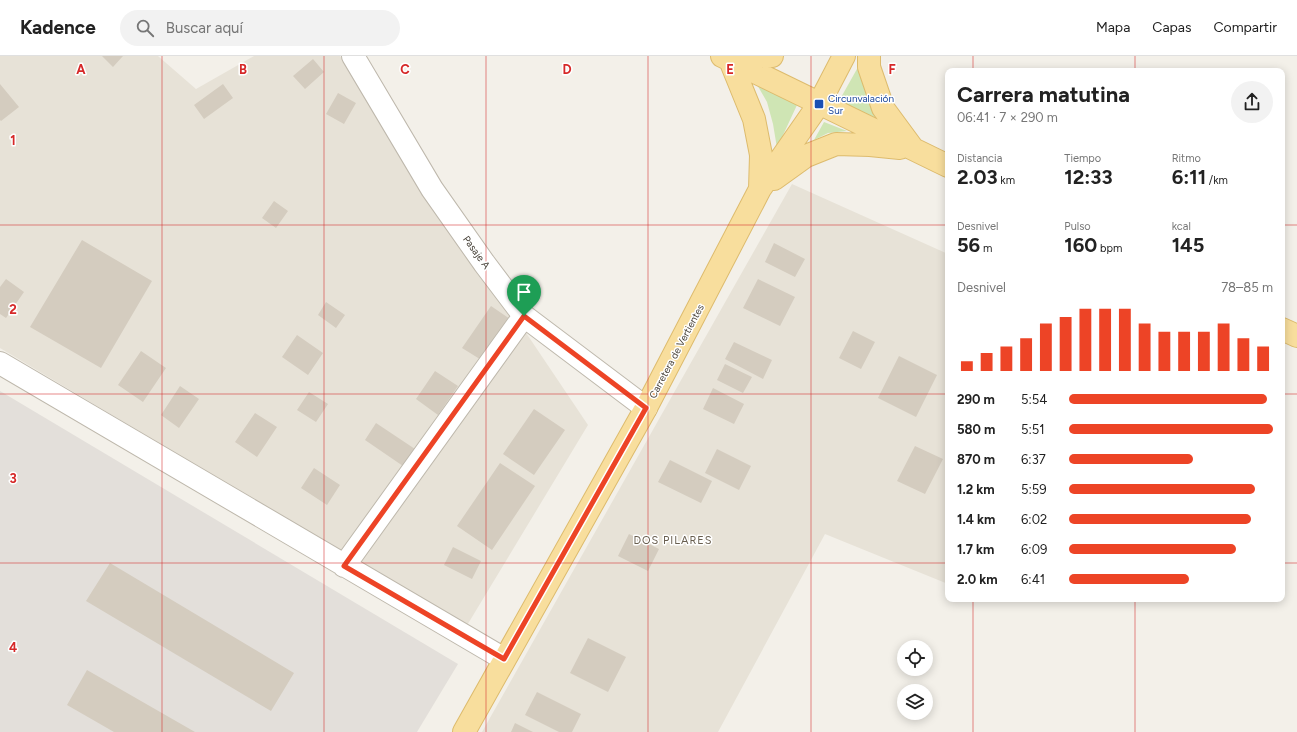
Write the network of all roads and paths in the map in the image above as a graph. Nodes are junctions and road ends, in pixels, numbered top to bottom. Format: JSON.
{"nodes":[{"id":1,"x":352,"y":56,"type":"edge"},
{"id":2,"x":772,"y":56,"type":"edge"},
{"id":3,"x":844,"y":56,"type":"edge"},
{"id":4,"x":869,"y":56,"type":"edge"},
{"id":5,"x":726,"y":58,"type":"edge"},
{"id":6,"x":819,"y":104,"type":"junction"},
{"id":7,"x":913,"y":149,"type":"junction"},
{"id":8,"x":945,"y":165,"type":"edge"},
{"id":9,"x":760,"y":189,"type":"junction"},
{"id":10,"x":524,"y":316,"type":"junction"},
{"id":11,"x":1285,"y":330,"type":"edge"},
{"id":12,"x":1297,"y":336,"type":"edge"},
{"id":13,"x":0,"y":363,"type":"edge"},
{"id":14,"x":646,"y":408,"type":"junction"},
{"id":15,"x":344,"y":566,"type":"junction"},
{"id":16,"x":504,"y":659,"type":"junction"},
{"id":17,"x":464,"y":732,"type":"edge"}],
"edges":[{"from":1,"to":10,"type":"street","name":"Pasaje A"},
{"from":2,"to":5,"type":"main road"},
{"from":3,"to":6,"type":"main road","name":"Carretera de Vertientes"},
{"from":4,"to":7,"type":"main road"},
{"from":5,"to":6,"type":"main road"},
{"from":5,"to":9,"type":"main road"},
{"from":6,"to":7,"type":"main road"},
{"from":6,"to":9,"type":"main road","name":"Carretera de Vertientes"},
{"from":7,"to":8,"type":"main road"},
{"from":7,"to":9,"type":"main road"},
{"from":9,"to":14,"type":"main road","name":"Carretera de Vertientes"},
{"from":10,"to":14,"type":"street","name":"Pasaje A"},
{"from":10,"to":15,"type":"street"},
{"from":11,"to":12,"type":"main road"},
{"from":13,"to":15,"type":"street"},
{"from":14,"to":16,"type":"main road","name":"Carretera de Vertientes"},
{"from":15,"to":16,"type":"street"},
{"from":16,"to":17,"type":"main road","name":"Carretera de Vertientes"}]}
